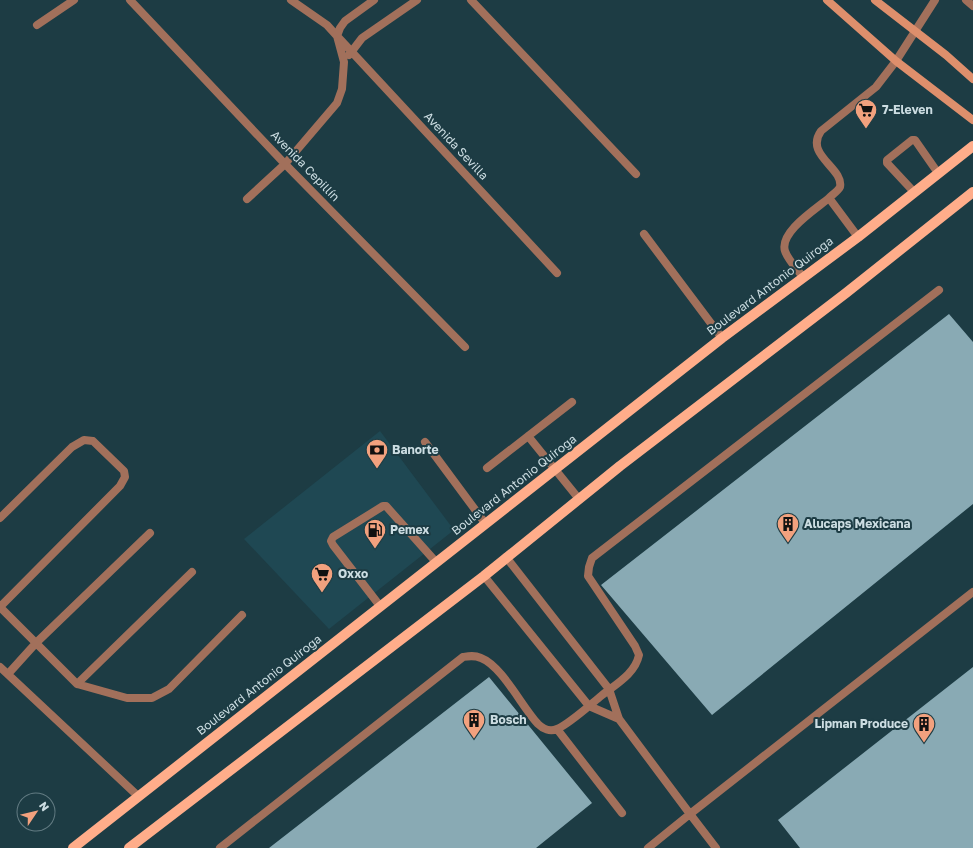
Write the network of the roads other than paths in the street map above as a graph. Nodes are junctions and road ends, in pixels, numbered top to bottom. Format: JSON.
{"nodes":[{"id":1,"x":74,"y":0,"type":"edge"},
{"id":2,"x":130,"y":0,"type":"edge"},
{"id":3,"x":291,"y":0,"type":"edge"},
{"id":4,"x":374,"y":0,"type":"edge"},
{"id":5,"x":417,"y":0,"type":"edge"},
{"id":6,"x":471,"y":0,"type":"edge"},
{"id":7,"x":827,"y":0,"type":"edge"},
{"id":8,"x":875,"y":0,"type":"edge"},
{"id":9,"x":935,"y":0,"type":"edge"},
{"id":10,"x":966,"y":0,"type":"edge"},
{"id":11,"x":973,"y":6,"type":"edge"},
{"id":12,"x":37,"y":25,"type":"dead end"},
{"id":13,"x":914,"y":30,"type":"junction"},
{"id":14,"x":337,"y":36,"type":"junction"},
{"id":15,"x":351,"y":51,"type":"junction"},
{"id":16,"x":896,"y":61,"type":"junction"},
{"id":17,"x":344,"y":62,"type":"junction"},
{"id":18,"x":973,"y":79,"type":"edge"},
{"id":19,"x":973,"y":120,"type":"edge"},
{"id":20,"x":973,"y":146,"type":"edge"},
{"id":21,"x":285,"y":164,"type":"junction"},
{"id":22,"x":938,"y":173,"type":"junction"},
{"id":23,"x":636,"y":174,"type":"dead end"},
{"id":24,"x":914,"y":192,"type":"junction"},
{"id":25,"x":973,"y":192,"type":"edge"},
{"id":26,"x":828,"y":198,"type":"junction"},
{"id":27,"x":247,"y":199,"type":"dead end"},
{"id":28,"x":644,"y":234,"type":"dead end"},
{"id":29,"x":858,"y":237,"type":"junction"},
{"id":30,"x":557,"y":273,"type":"dead end"},
{"id":31,"x":803,"y":277,"type":"junction"},
{"id":32,"x":939,"y":290,"type":"dead end"},
{"id":33,"x":722,"y":338,"type":"junction"},
{"id":34,"x":465,"y":347,"type":"dead end"},
{"id":35,"x":572,"y":402,"type":"dead end"},
{"id":36,"x":528,"y":436,"type":"junction"},
{"id":37,"x":425,"y":442,"type":"dead end"},
{"id":38,"x":488,"y":468,"type":"dead end"},
{"id":39,"x":554,"y":470,"type":"junction"},
{"id":40,"x":579,"y":499,"type":"junction"},
{"id":41,"x":0,"y":518,"type":"edge"},
{"id":42,"x":485,"y":523,"type":"junction"},
{"id":43,"x":150,"y":533,"type":"dead end"},
{"id":44,"x":506,"y":557,"type":"junction"},
{"id":45,"x":436,"y":562,"type":"junction"},
{"id":46,"x":192,"y":572,"type":"dead end"},
{"id":47,"x":484,"y":576,"type":"junction"},
{"id":48,"x":973,"y":592,"type":"edge"},
{"id":49,"x":380,"y":606,"type":"junction"},
{"id":50,"x":0,"y":607,"type":"edge"},
{"id":51,"x":242,"y":615,"type":"dead end"},
{"id":52,"x":36,"y":643,"type":"junction"},
{"id":53,"x":0,"y":667,"type":"edge"},
{"id":54,"x":8,"y":674,"type":"junction"},
{"id":55,"x":77,"y":684,"type":"junction"},
{"id":56,"x":609,"y":689,"type":"junction"},
{"id":57,"x":589,"y":706,"type":"junction"},
{"id":58,"x":619,"y":720,"type":"junction"},
{"id":59,"x":557,"y":729,"type":"junction"},
{"id":60,"x":138,"y":796,"type":"junction"},
{"id":61,"x":622,"y":813,"type":"dead end"},
{"id":62,"x":690,"y":814,"type":"junction"},
{"id":63,"x":73,"y":848,"type":"edge"},
{"id":64,"x":129,"y":848,"type":"edge"},
{"id":65,"x":220,"y":848,"type":"edge"},
{"id":66,"x":648,"y":848,"type":"edge"},
{"id":67,"x":716,"y":848,"type":"edge"}],
"edges":[{"from":1,"to":12,"type":"street"},
{"from":2,"to":21,"type":"street","name":"Avenida Cepillín"},
{"from":3,"to":14,"type":"street","name":"Avenida Sevilla"},
{"from":4,"to":14,"type":"street"},
{"from":5,"to":15,"type":"street"},
{"from":6,"to":23,"type":"street"},
{"from":7,"to":16,"type":"street"},
{"from":8,"to":13,"type":"street"},
{"from":9,"to":13,"type":"street"},
{"from":10,"to":11,"type":"street"},
{"from":13,"to":16,"type":"street"},
{"from":13,"to":18,"type":"street"},
{"from":14,"to":15,"type":"street","name":"Avenida Sevilla"},
{"from":14,"to":17,"type":"street"},
{"from":15,"to":17,"type":"street"},
{"from":15,"to":30,"type":"street","name":"Avenida Sevilla"},
{"from":16,"to":19,"type":"street"},
{"from":16,"to":26,"type":"street"},
{"from":17,"to":21,"type":"street"},
{"from":20,"to":22,"type":"main road","name":"Boulevard Antonio Quiroga"},
{"from":21,"to":27,"type":"street"},
{"from":21,"to":34,"type":"street","name":"Avenida Cepillín"},
{"from":22,"to":24,"type":"main road","name":"Boulevard Antonio Quiroga"},
{"from":22,"to":24,"type":"street"},
{"from":24,"to":29,"type":"main road","name":"Boulevard Antonio Quiroga"},
{"from":25,"to":40,"type":"main road"},
{"from":26,"to":29,"type":"street"},
{"from":26,"to":31,"type":"street"},
{"from":28,"to":33,"type":"street"},
{"from":29,"to":31,"type":"main road","name":"Boulevard Antonio Quiroga"},
{"from":31,"to":33,"type":"main road","name":"Boulevard Antonio Quiroga"},
{"from":32,"to":56,"type":"street"},
{"from":33,"to":39,"type":"main road","name":"Boulevard Antonio Quiroga"},
{"from":35,"to":36,"type":"street"},
{"from":36,"to":38,"type":"street"},
{"from":36,"to":39,"type":"street"},
{"from":37,"to":42,"type":"street"},
{"from":39,"to":40,"type":"street"},
{"from":39,"to":42,"type":"main road","name":"Boulevard Antonio Quiroga"},
{"from":40,"to":44,"type":"main road"},
{"from":41,"to":50,"type":"street"},
{"from":42,"to":45,"type":"main road","name":"Boulevard Antonio Quiroga"},
{"from":43,"to":52,"type":"street"},
{"from":44,"to":47,"type":"main road"},
{"from":44,"to":56,"type":"street"},
{"from":45,"to":49,"type":"main road","name":"Boulevard Antonio Quiroga"},
{"from":45,"to":49,"type":"street"},
{"from":46,"to":55,"type":"street"},
{"from":47,"to":57,"type":"street"},
{"from":47,"to":64,"type":"main road"},
{"from":48,"to":62,"type":"street"},
{"from":49,"to":60,"type":"main road","name":"Boulevard Antonio Quiroga"},
{"from":50,"to":52,"type":"street"},
{"from":51,"to":55,"type":"street"},
{"from":52,"to":54,"type":"street"},
{"from":52,"to":55,"type":"street"},
{"from":53,"to":54,"type":"street"},
{"from":54,"to":60,"type":"street"},
{"from":56,"to":57,"type":"street"},
{"from":56,"to":58,"type":"street"},
{"from":57,"to":58,"type":"street"},
{"from":57,"to":59,"type":"street"},
{"from":58,"to":62,"type":"street"},
{"from":59,"to":61,"type":"street"},
{"from":59,"to":65,"type":"street"},
{"from":60,"to":63,"type":"main road","name":"Boulevard Antonio Quiroga"},
{"from":62,"to":66,"type":"street"},
{"from":62,"to":67,"type":"street"}]}
